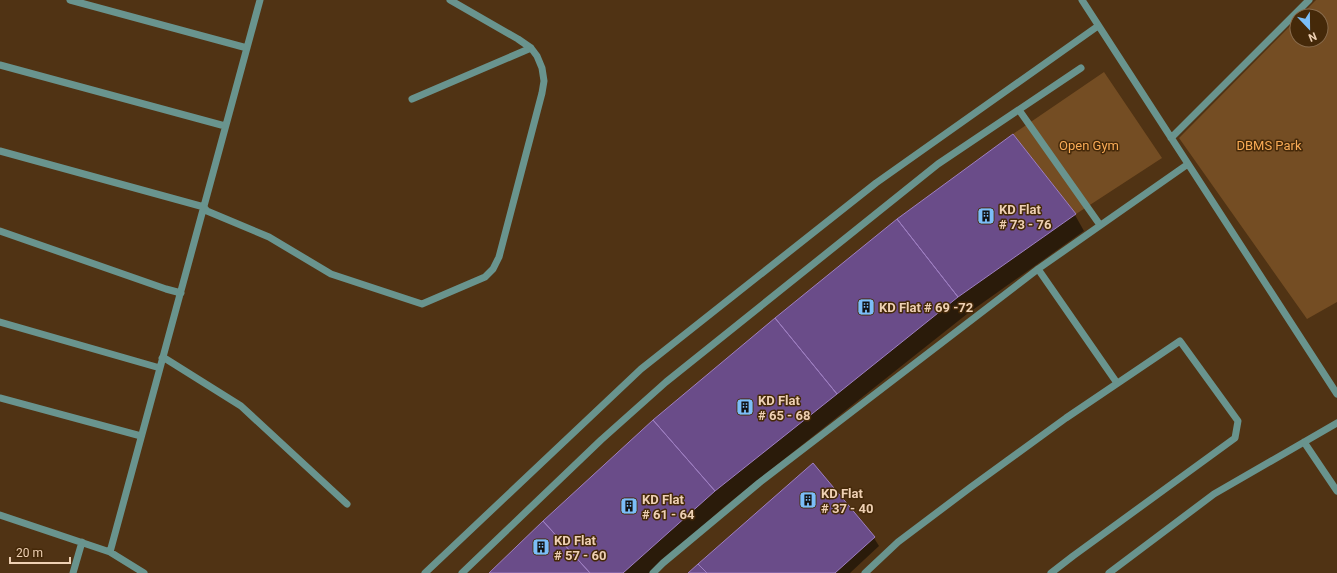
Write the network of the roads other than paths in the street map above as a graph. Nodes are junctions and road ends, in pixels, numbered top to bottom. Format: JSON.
{"nodes":[{"id":1,"x":70,"y":0,"type":"edge"},
{"id":2,"x":260,"y":0,"type":"edge"},
{"id":3,"x":450,"y":0,"type":"edge"},
{"id":4,"x":1082,"y":0,"type":"edge"},
{"id":5,"x":1309,"y":0,"type":"edge"},
{"id":6,"x":1098,"y":26,"type":"junction"},
{"id":7,"x":247,"y":48,"type":"junction"},
{"id":8,"x":531,"y":48,"type":"junction"},
{"id":9,"x":0,"y":65,"type":"edge"},
{"id":10,"x":1081,"y":68,"type":"dead end"},
{"id":11,"x":412,"y":99,"type":"dead end"},
{"id":12,"x":1019,"y":110,"type":"junction"},
{"id":13,"x":226,"y":126,"type":"junction"},
{"id":14,"x":1171,"y":138,"type":"junction"},
{"id":15,"x":0,"y":151,"type":"edge"},
{"id":16,"x":1188,"y":164,"type":"junction"},
{"id":17,"x":204,"y":207,"type":"junction"},
{"id":18,"x":1100,"y":225,"type":"junction"},
{"id":19,"x":0,"y":231,"type":"edge"},
{"id":20,"x":1038,"y":269,"type":"junction"},
{"id":21,"x":181,"y":293,"type":"junction"},
{"id":22,"x":0,"y":322,"type":"edge"},
{"id":23,"x":162,"y":358,"type":"junction"},
{"id":24,"x":160,"y":368,"type":"junction"},
{"id":25,"x":1117,"y":383,"type":"junction"},
{"id":26,"x":1337,"y":394,"type":"edge"},
{"id":27,"x":0,"y":398,"type":"edge"},
{"id":28,"x":1337,"y":423,"type":"edge"},
{"id":29,"x":141,"y":436,"type":"junction"},
{"id":30,"x":1304,"y":442,"type":"junction"},
{"id":31,"x":1337,"y":491,"type":"edge"},
{"id":32,"x":346,"y":504,"type":"dead end"},
{"id":33,"x":0,"y":515,"type":"edge"},
{"id":34,"x":82,"y":542,"type":"junction"},
{"id":35,"x":110,"y":552,"type":"junction"},
{"id":36,"x":73,"y":573,"type":"edge"},
{"id":37,"x":144,"y":573,"type":"edge"},
{"id":38,"x":425,"y":573,"type":"edge"},
{"id":39,"x":462,"y":573,"type":"edge"},
{"id":40,"x":653,"y":573,"type":"edge"},
{"id":41,"x":865,"y":573,"type":"edge"},
{"id":42,"x":1051,"y":573,"type":"edge"},
{"id":43,"x":1109,"y":573,"type":"edge"}],
"edges":[{"from":1,"to":7,"type":"street"},
{"from":2,"to":7,"type":"street"},
{"from":3,"to":8,"type":"street"},
{"from":4,"to":6,"type":"street"},
{"from":5,"to":14,"type":"street"},
{"from":6,"to":14,"type":"street"},
{"from":6,"to":38,"type":"street"},
{"from":7,"to":13,"type":"street"},
{"from":8,"to":11,"type":"street"},
{"from":8,"to":17,"type":"street"},
{"from":9,"to":13,"type":"street"},
{"from":10,"to":12,"type":"street"},
{"from":12,"to":18,"type":"street"},
{"from":12,"to":39,"type":"street"},
{"from":13,"to":17,"type":"street"},
{"from":14,"to":16,"type":"street"},
{"from":15,"to":17,"type":"street"},
{"from":16,"to":18,"type":"street"},
{"from":16,"to":26,"type":"street"},
{"from":17,"to":21,"type":"street"},
{"from":18,"to":20,"type":"street"},
{"from":19,"to":21,"type":"street"},
{"from":20,"to":25,"type":"street"},
{"from":20,"to":40,"type":"street"},
{"from":21,"to":23,"type":"street"},
{"from":22,"to":24,"type":"street"},
{"from":23,"to":24,"type":"street"},
{"from":23,"to":32,"type":"street"},
{"from":24,"to":29,"type":"street"},
{"from":25,"to":41,"type":"street"},
{"from":25,"to":42,"type":"street"},
{"from":27,"to":29,"type":"street"},
{"from":28,"to":30,"type":"street"},
{"from":29,"to":35,"type":"street"},
{"from":30,"to":31,"type":"street"},
{"from":30,"to":43,"type":"street"},
{"from":33,"to":34,"type":"street"},
{"from":34,"to":35,"type":"street"},
{"from":34,"to":36,"type":"street"},
{"from":35,"to":37,"type":"street"}]}
